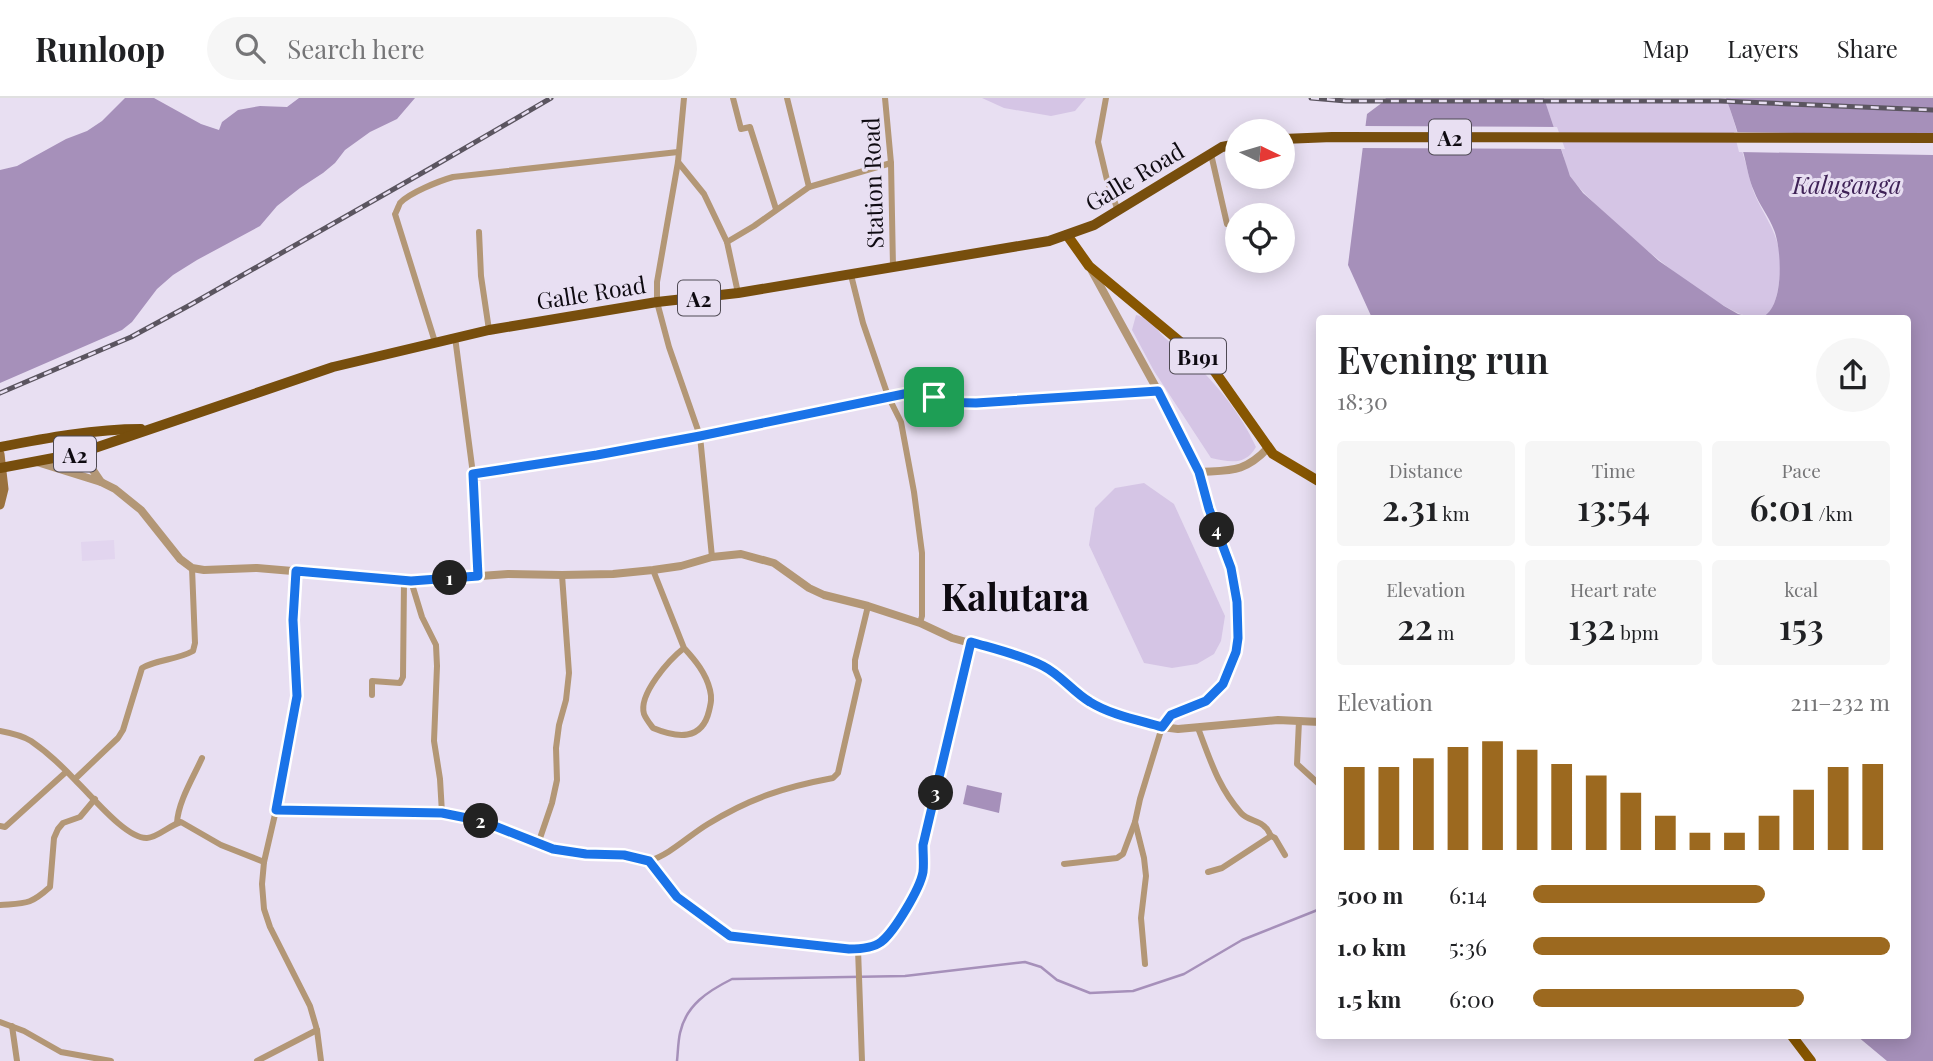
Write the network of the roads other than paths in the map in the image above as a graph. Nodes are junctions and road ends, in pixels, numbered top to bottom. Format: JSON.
{"nodes":[{"id":1,"x":684,"y":98,"type":"edge"},
{"id":2,"x":733,"y":98,"type":"edge"},
{"id":3,"x":788,"y":98,"type":"edge"},
{"id":4,"x":885,"y":98,"type":"edge"},
{"id":5,"x":1107,"y":98,"type":"edge"},
{"id":6,"x":1933,"y":138,"type":"edge"},
{"id":7,"x":1295,"y":139,"type":"edge"},
{"id":8,"x":1225,"y":146,"type":"edge"},
{"id":9,"x":678,"y":152,"type":"junction"},
{"id":10,"x":1210,"y":154,"type":"junction"},
{"id":11,"x":678,"y":162,"type":"junction"},
{"id":12,"x":891,"y":163,"type":"junction"},
{"id":13,"x":808,"y":187,"type":"junction"},
{"id":14,"x":776,"y":209,"type":"junction"},
{"id":15,"x":1118,"y":211,"type":"junction"},
{"id":16,"x":1225,"y":216,"type":"edge"},
{"id":17,"x":479,"y":232,"type":"dead end"},
{"id":18,"x":1068,"y":235,"type":"junction"},
{"id":19,"x":727,"y":242,"type":"junction"},
{"id":20,"x":1089,"y":266,"type":"junction"},
{"id":21,"x":893,"y":267,"type":"junction"},
{"id":22,"x":851,"y":275,"type":"junction"},
{"id":23,"x":738,"y":293,"type":"junction"},
{"id":24,"x":657,"y":302,"type":"junction"},
{"id":25,"x":489,"y":330,"type":"junction"},
{"id":26,"x":455,"y":337,"type":"junction"},
{"id":27,"x":435,"y":342,"type":"junction"},
{"id":28,"x":1158,"y":391,"type":"junction"},
{"id":29,"x":888,"y":396,"type":"junction"},
{"id":30,"x":147,"y":429,"type":"junction"},
{"id":31,"x":69,"y":435,"type":"junction"},
{"id":32,"x":700,"y":436,"type":"junction"},
{"id":33,"x":1268,"y":448,"type":"junction"},
{"id":34,"x":0,"y":450,"type":"edge"},
{"id":35,"x":80,"y":453,"type":"junction"},
{"id":36,"x":34,"y":461,"type":"junction"},
{"id":37,"x":1,"y":468,"type":"edge"},
{"id":38,"x":1199,"y":472,"type":"junction"},
{"id":39,"x":473,"y":474,"type":"junction"},
{"id":40,"x":1316,"y":480,"type":"edge"},
{"id":41,"x":101,"y":482,"type":"junction"},
{"id":42,"x":0,"y":505,"type":"edge"},
{"id":43,"x":712,"y":557,"type":"junction"},
{"id":44,"x":192,"y":568,"type":"junction"},
{"id":45,"x":653,"y":570,"type":"junction"},
{"id":46,"x":296,"y":571,"type":"junction"},
{"id":47,"x":562,"y":575,"type":"junction"},
{"id":48,"x":478,"y":576,"type":"junction"},
{"id":49,"x":408,"y":581,"type":"junction"},
{"id":50,"x":868,"y":606,"type":"junction"},
{"id":51,"x":920,"y":623,"type":"junction"},
{"id":52,"x":971,"y":642,"type":"junction"},
{"id":53,"x":684,"y":648,"type":"junction"},
{"id":54,"x":372,"y":695,"type":"dead end"},
{"id":55,"x":1299,"y":721,"type":"junction"},
{"id":56,"x":1316,"y":722,"type":"edge"},
{"id":57,"x":1162,"y":727,"type":"junction"},
{"id":58,"x":1198,"y":728,"type":"junction"},
{"id":59,"x":0,"y":731,"type":"edge"},
{"id":60,"x":202,"y":758,"type":"dead end"},
{"id":61,"x":66,"y":772,"type":"junction"},
{"id":62,"x":75,"y":779,"type":"junction"},
{"id":63,"x":1316,"y":781,"type":"edge"},
{"id":64,"x":94,"y":799,"type":"junction"},
{"id":65,"x":276,"y":810,"type":"junction"},
{"id":66,"x":442,"y":813,"type":"junction"},
{"id":67,"x":1135,"y":822,"type":"junction"},
{"id":68,"x":177,"y":823,"type":"junction"},
{"id":69,"x":0,"y":826,"type":"edge"},
{"id":70,"x":1271,"y":836,"type":"junction"},
{"id":71,"x":538,"y":844,"type":"junction"},
{"id":72,"x":1285,"y":855,"type":"dead end"},
{"id":73,"x":649,"y":861,"type":"junction"},
{"id":74,"x":264,"y":862,"type":"junction"},
{"id":75,"x":1064,"y":864,"type":"dead end"},
{"id":76,"x":1208,"y":872,"type":"dead end"},
{"id":77,"x":0,"y":905,"type":"edge"},
{"id":78,"x":858,"y":949,"type":"junction"},
{"id":79,"x":1144,"y":964,"type":"dead end"},
{"id":80,"x":0,"y":1022,"type":"edge"},
{"id":81,"x":12,"y":1027,"type":"junction"},
{"id":82,"x":317,"y":1030,"type":"junction"},
{"id":83,"x":1794,"y":1039,"type":"edge"},
{"id":84,"x":17,"y":1061,"type":"edge"},
{"id":85,"x":111,"y":1061,"type":"edge"},
{"id":86,"x":257,"y":1061,"type":"edge"},
{"id":87,"x":321,"y":1061,"type":"edge"},
{"id":88,"x":862,"y":1061,"type":"edge"},
{"id":89,"x":1811,"y":1061,"type":"edge"}],
"edges":[{"from":1,"to":9,"type":"street"},
{"from":2,"to":14,"type":"street"},
{"from":3,"to":13,"type":"street"},
{"from":4,"to":12,"type":"street","name":"Station Road"},
{"from":5,"to":15,"type":"street"},
{"from":6,"to":7,"type":"highway","number":"A2"},
{"from":8,"to":10,"type":"highway","name":"Galle Road","number":"A2"},
{"from":9,"to":11,"type":"street"},
{"from":9,"to":27,"type":"street"},
{"from":10,"to":15,"type":"highway","name":"Galle Road","number":"A2"},
{"from":10,"to":16,"type":"street"},
{"from":11,"to":19,"type":"street"},
{"from":11,"to":24,"type":"street"},
{"from":12,"to":13,"type":"street"},
{"from":12,"to":21,"type":"street","name":"Station Road"},
{"from":13,"to":14,"type":"street"},
{"from":14,"to":19,"type":"street"},
{"from":15,"to":18,"type":"highway","name":"Galle Road","number":"A2"},
{"from":17,"to":25,"type":"street"},
{"from":18,"to":20,"type":"main road","number":"B191"},
{"from":18,"to":21,"type":"highway","name":"Galle Road","number":"A2"},
{"from":19,"to":23,"type":"street"},
{"from":20,"to":28,"type":"street"},
{"from":20,"to":33,"type":"main road","number":"B191"},
{"from":21,"to":22,"type":"highway","name":"Galle Road","number":"A2"},
{"from":22,"to":23,"type":"highway","name":"Galle Road","number":"A2"},
{"from":22,"to":29,"type":"street"},
{"from":23,"to":24,"type":"highway","name":"Galle Road","number":"A2"},
{"from":24,"to":25,"type":"highway","name":"Galle Road","number":"A2"},
{"from":24,"to":32,"type":"street"},
{"from":25,"to":26,"type":"highway","name":"Galle Road","number":"A2"},
{"from":26,"to":27,"type":"highway","name":"Galle Road","number":"A2"},
{"from":26,"to":39,"type":"street"},
{"from":27,"to":30,"type":"highway","name":"Galle Road","number":"A2"},
{"from":28,"to":29,"type":"street"},
{"from":28,"to":38,"type":"street"},
{"from":29,"to":32,"type":"street"},
{"from":29,"to":51,"type":"street"},
{"from":30,"to":31,"type":"highway","name":"Galle Road","number":"A2"},
{"from":30,"to":35,"type":"highway","name":"Galle Road","number":"A2"},
{"from":31,"to":34,"type":"highway","name":"Galle Road","number":"A2"},
{"from":31,"to":35,"type":"street"},
{"from":32,"to":39,"type":"street"},
{"from":32,"to":43,"type":"street"},
{"from":33,"to":38,"type":"street"},
{"from":33,"to":40,"type":"main road","number":"B191"},
{"from":34,"to":37,"type":"main road"},
{"from":35,"to":36,"type":"highway","name":"Galle Road","number":"A2"},
{"from":35,"to":41,"type":"street"},
{"from":36,"to":37,"type":"highway","name":"Galle Road","number":"A2"},
{"from":36,"to":41,"type":"street"},
{"from":37,"to":42,"type":"main road"},
{"from":38,"to":57,"type":"street"},
{"from":39,"to":48,"type":"street"},
{"from":41,"to":44,"type":"street"},
{"from":43,"to":45,"type":"street"},
{"from":43,"to":50,"type":"street"},
{"from":44,"to":46,"type":"street"},
{"from":44,"to":62,"type":"street"},
{"from":45,"to":47,"type":"street"},
{"from":45,"to":53,"type":"street"},
{"from":46,"to":49,"type":"street"},
{"from":46,"to":65,"type":"street"},
{"from":47,"to":48,"type":"street"},
{"from":47,"to":71,"type":"street"},
{"from":48,"to":49,"type":"street"},
{"from":49,"to":54,"type":"street"},
{"from":49,"to":66,"type":"street"},
{"from":50,"to":51,"type":"street"},
{"from":50,"to":73,"type":"street"},
{"from":51,"to":52,"type":"street"},
{"from":52,"to":57,"type":"street"},
{"from":52,"to":78,"type":"street"},
{"from":53,"to":53,"type":"street"},
{"from":55,"to":56,"type":"street"},
{"from":55,"to":58,"type":"street"},
{"from":55,"to":63,"type":"street"},
{"from":57,"to":58,"type":"street"},
{"from":57,"to":67,"type":"street"},
{"from":58,"to":70,"type":"street"},
{"from":59,"to":61,"type":"street"},
{"from":60,"to":68,"type":"street"},
{"from":61,"to":62,"type":"street"},
{"from":61,"to":69,"type":"street"},
{"from":62,"to":64,"type":"street"},
{"from":64,"to":68,"type":"street"},
{"from":64,"to":77,"type":"street"},
{"from":65,"to":66,"type":"street"},
{"from":65,"to":74,"type":"street"},
{"from":66,"to":71,"type":"street"},
{"from":67,"to":75,"type":"street"},
{"from":67,"to":79,"type":"street"},
{"from":68,"to":74,"type":"street"},
{"from":70,"to":72,"type":"street"},
{"from":70,"to":76,"type":"street"},
{"from":71,"to":73,"type":"street"},
{"from":73,"to":78,"type":"street"},
{"from":74,"to":82,"type":"street"},
{"from":78,"to":88,"type":"street"},
{"from":80,"to":81,"type":"street"},
{"from":81,"to":84,"type":"street"},
{"from":81,"to":85,"type":"street"},
{"from":82,"to":86,"type":"street"},
{"from":82,"to":87,"type":"street"},
{"from":83,"to":89,"type":"main road"}]}
